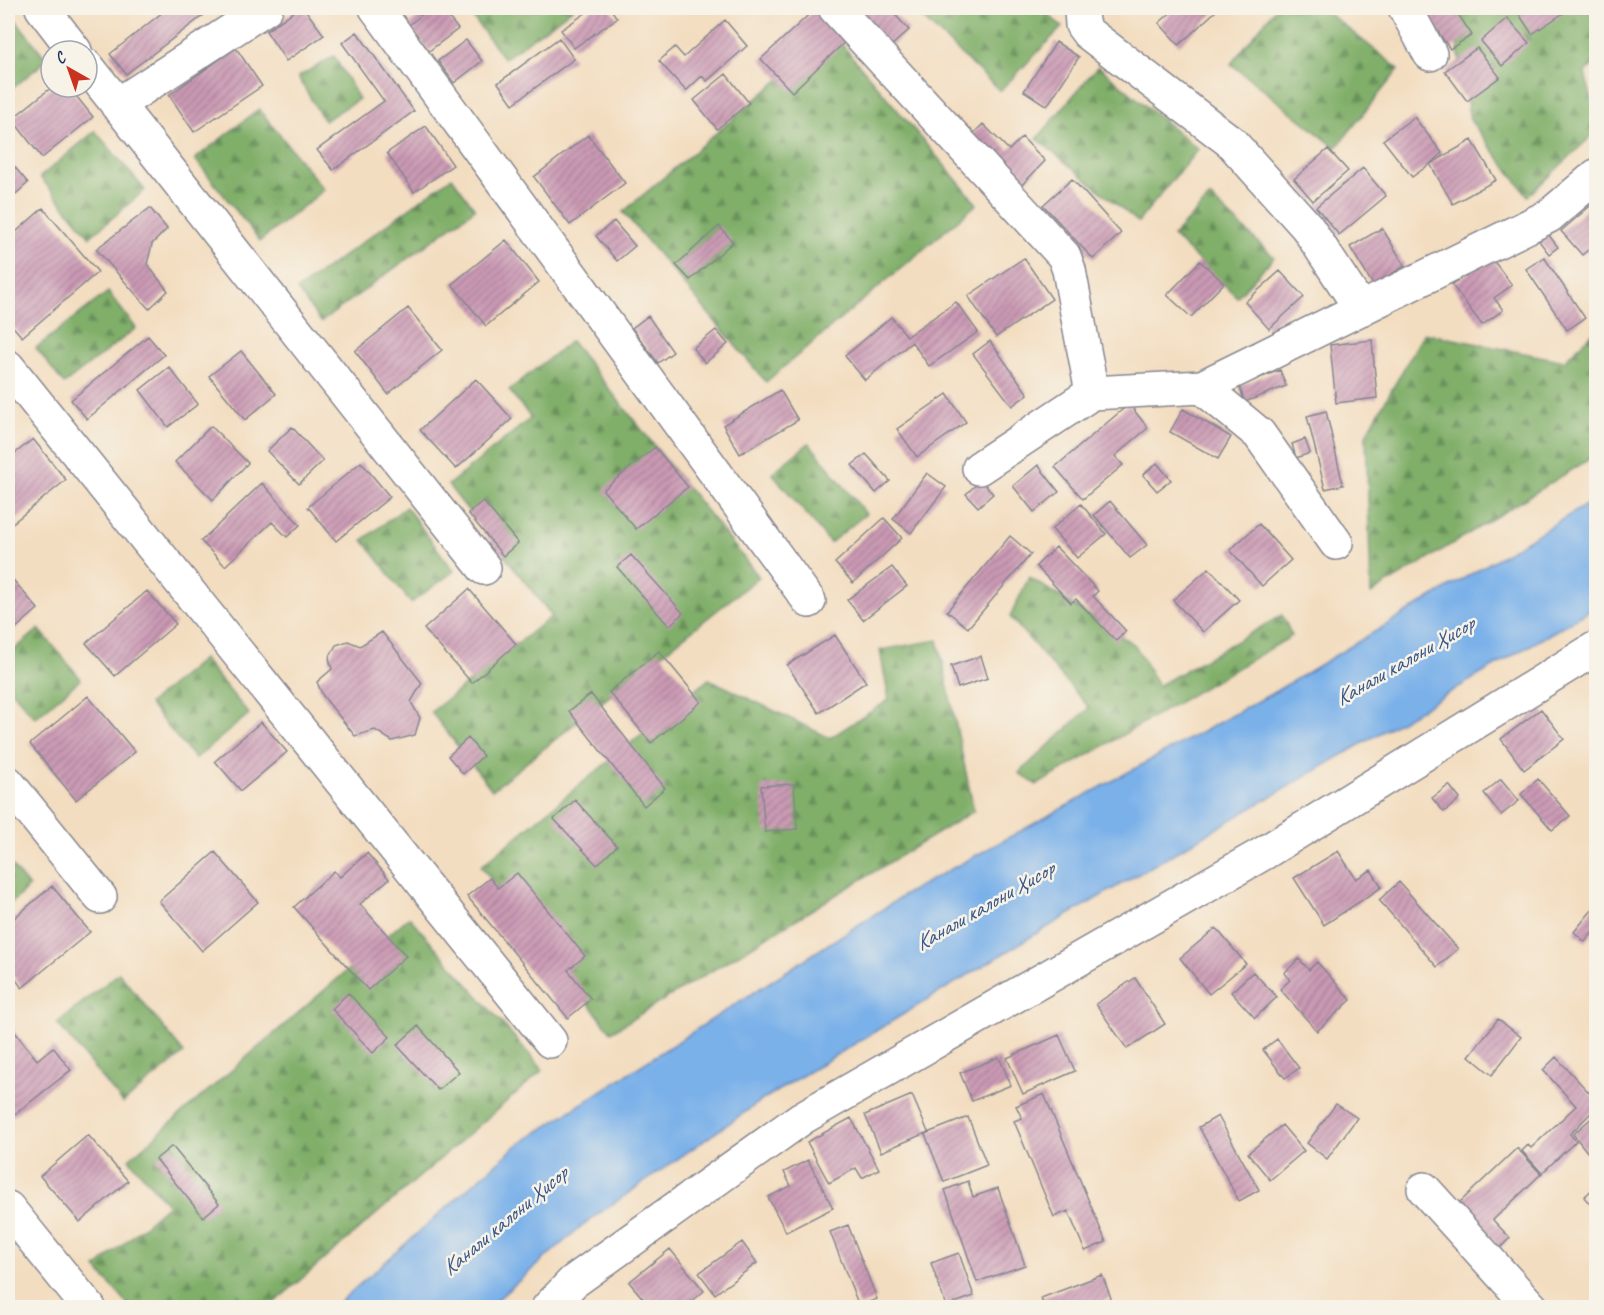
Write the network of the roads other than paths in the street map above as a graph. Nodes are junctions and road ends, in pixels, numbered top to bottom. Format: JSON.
{"nodes":[{"id":1,"x":42,"y":8,"type":"edge"},
{"id":2,"x":266,"y":8,"type":"edge"},
{"id":3,"x":375,"y":8,"type":"edge"},
{"id":4,"x":836,"y":8,"type":"edge"},
{"id":5,"x":1081,"y":8,"type":"edge"},
{"id":6,"x":1405,"y":8,"type":"edge"},
{"id":7,"x":66,"y":39,"type":"edge"},
{"id":8,"x":1430,"y":54,"type":"dead end"},
{"id":9,"x":99,"y":82,"type":"edge"},
{"id":10,"x":117,"y":105,"type":"junction"},
{"id":11,"x":1596,"y":176,"type":"edge"},
{"id":12,"x":1360,"y":309,"type":"junction"},
{"id":13,"x":8,"y":367,"type":"edge"},
{"id":14,"x":1202,"y":387,"type":"junction"},
{"id":15,"x":1092,"y":393,"type":"junction"},
{"id":16,"x":979,"y":468,"type":"dead end"},
{"id":17,"x":1336,"y":543,"type":"dead end"},
{"id":18,"x":484,"y":568,"type":"dead end"},
{"id":19,"x":809,"y":601,"type":"dead end"},
{"id":20,"x":1596,"y":648,"type":"edge"},
{"id":21,"x":8,"y":783,"type":"edge"},
{"id":22,"x":100,"y":897,"type":"dead end"},
{"id":23,"x":550,"y":1041,"type":"dead end"},
{"id":24,"x":1424,"y":1189,"type":"dead end"},
{"id":25,"x":8,"y":1209,"type":"edge"},
{"id":26,"x":89,"y":1308,"type":"edge"},
{"id":27,"x":548,"y":1308,"type":"edge"},
{"id":28,"x":1533,"y":1308,"type":"edge"}],
"edges":[{"from":1,"to":7,"type":"street"},
{"from":2,"to":10,"type":"street"},
{"from":3,"to":19,"type":"street"},
{"from":4,"to":15,"type":"street"},
{"from":5,"to":12,"type":"street"},
{"from":6,"to":8,"type":"street"},
{"from":9,"to":10,"type":"street"},
{"from":10,"to":18,"type":"street"},
{"from":11,"to":12,"type":"street"},
{"from":12,"to":14,"type":"street"},
{"from":13,"to":23,"type":"street"},
{"from":14,"to":15,"type":"street"},
{"from":14,"to":17,"type":"street"},
{"from":15,"to":16,"type":"street"},
{"from":20,"to":27,"type":"street"},
{"from":21,"to":22,"type":"street"},
{"from":24,"to":28,"type":"street"},
{"from":25,"to":26,"type":"street"}]}
